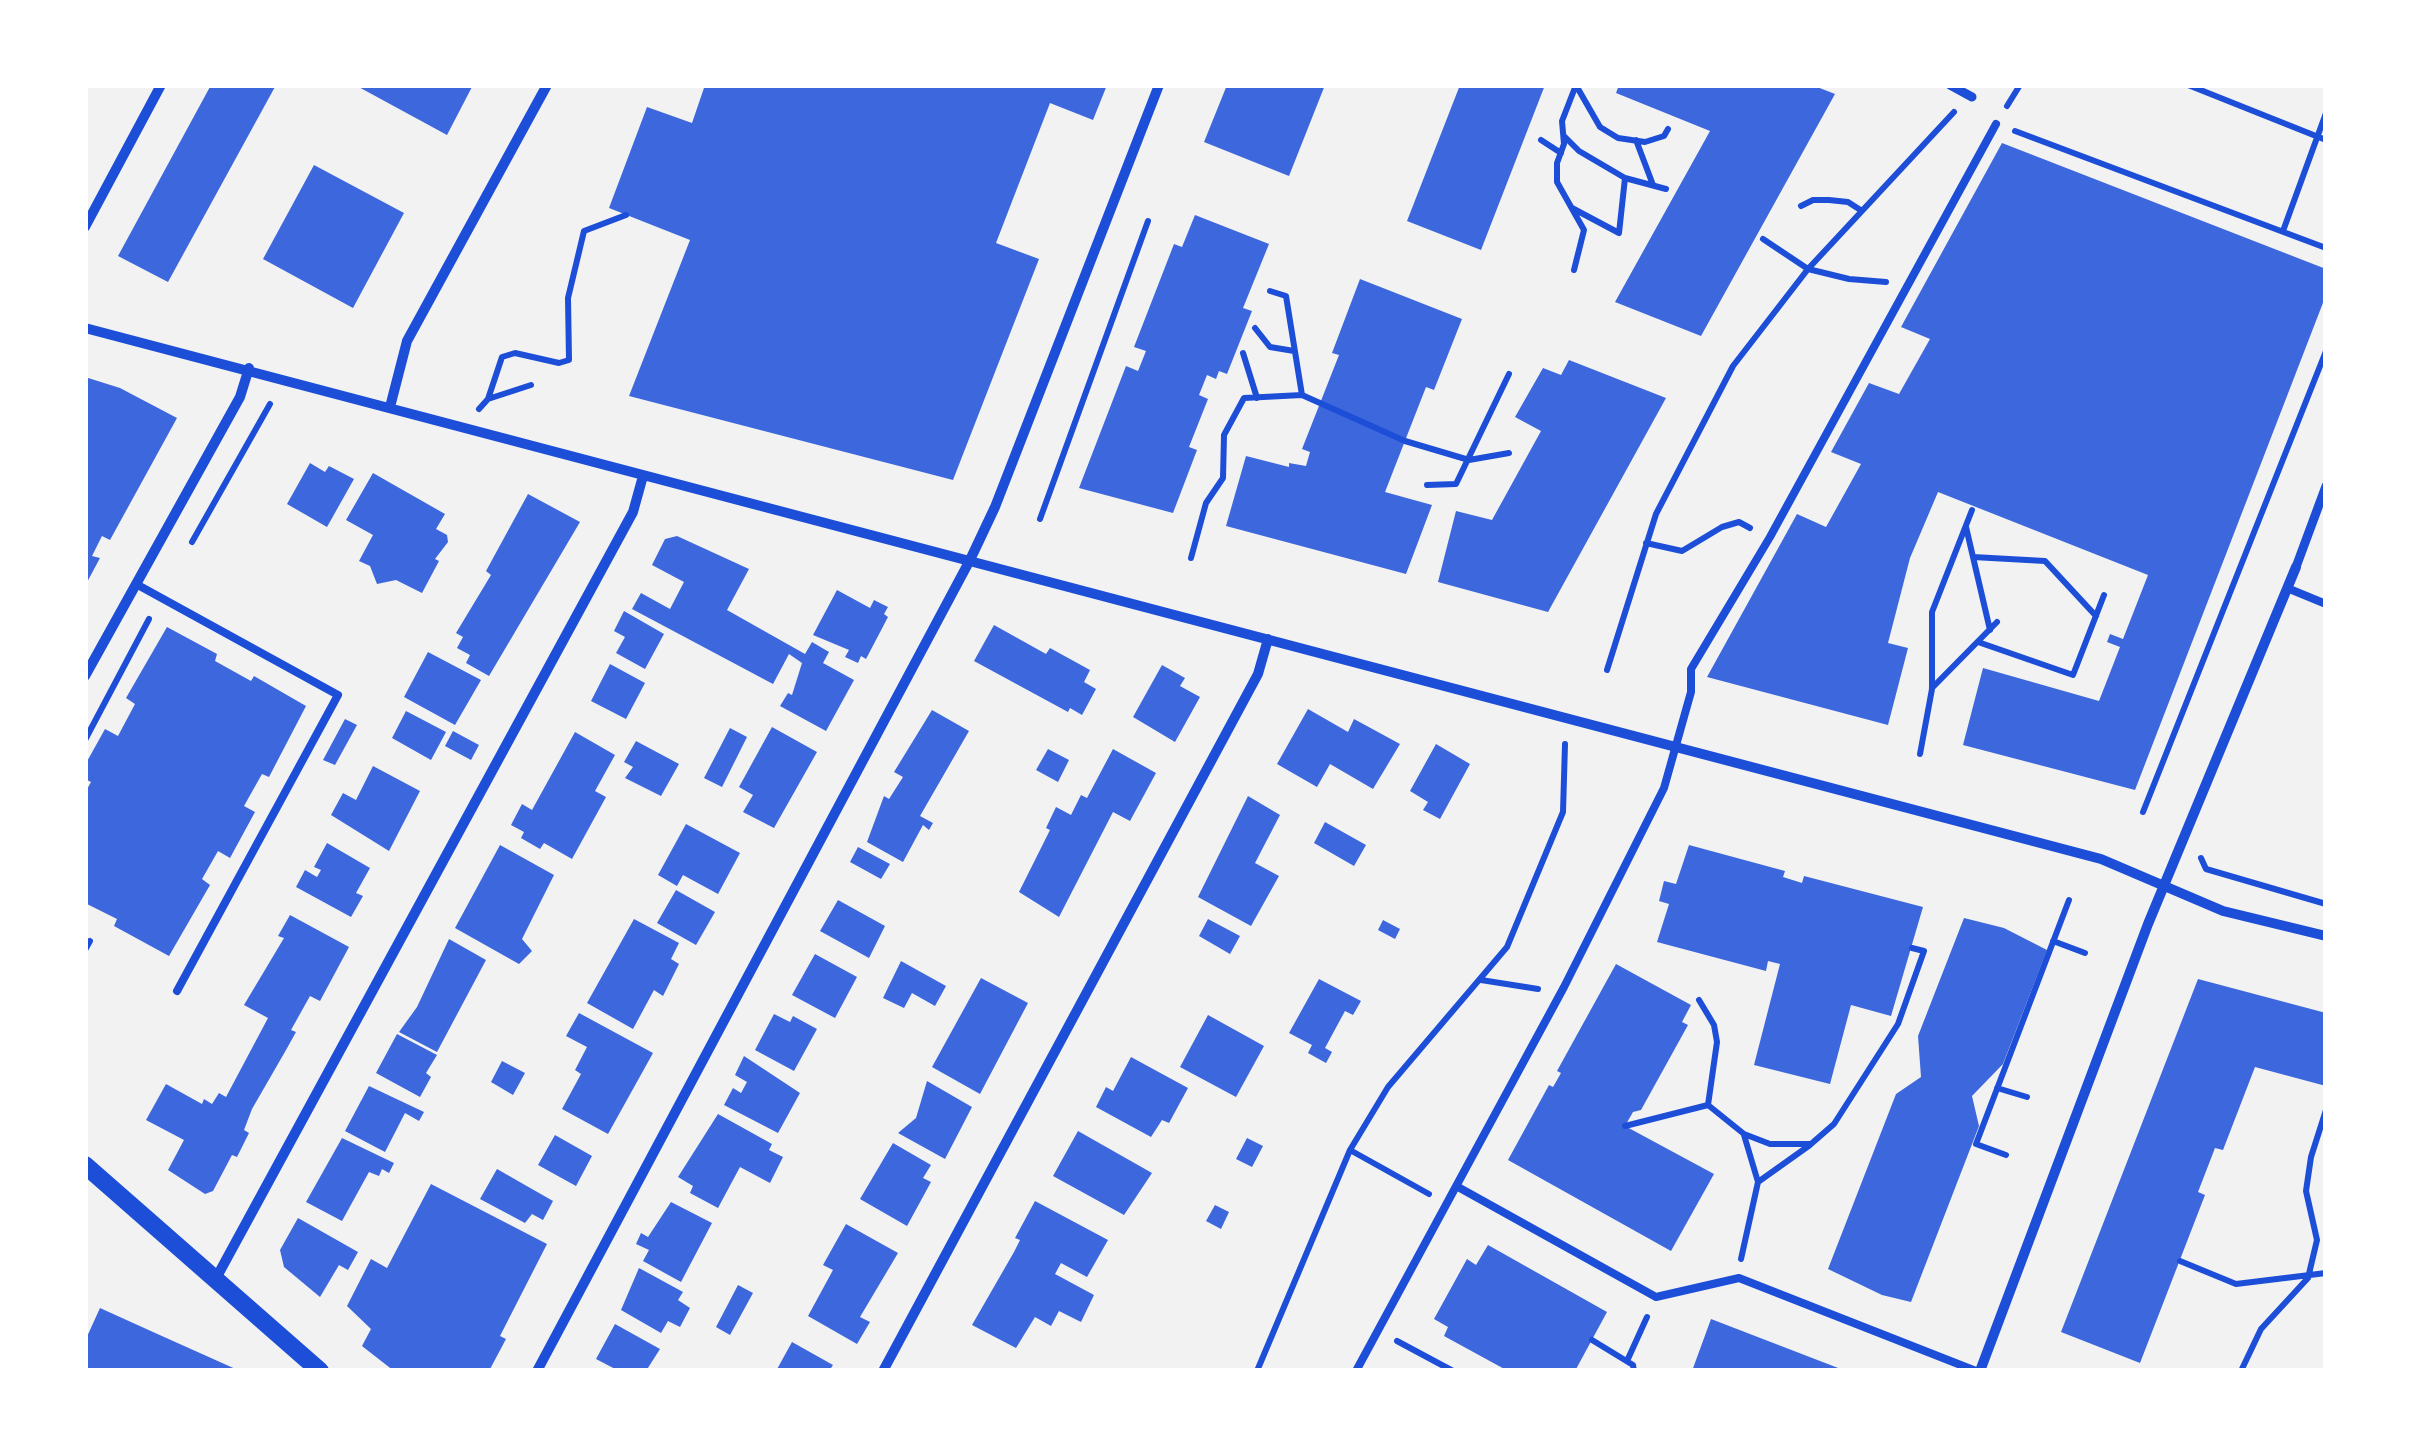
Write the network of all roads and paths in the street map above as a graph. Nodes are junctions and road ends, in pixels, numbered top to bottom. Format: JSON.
{"nodes":[{"id":1,"x":161,"y":85,"type":"edge"},
{"id":2,"x":547,"y":85,"type":"edge"},
{"id":3,"x":1159,"y":85,"type":"edge"},
{"id":4,"x":1576,"y":85,"type":"edge"},
{"id":5,"x":1950,"y":85,"type":"edge"},
{"id":6,"x":2188,"y":85,"type":"edge"},
{"id":7,"x":1972,"y":97,"type":"dead end"},
{"id":8,"x":2326,"y":113,"type":"edge"},
{"id":9,"x":1946,"y":120,"type":"dead end"},
{"id":10,"x":1996,"y":124,"type":"joint"},
{"id":11,"x":1668,"y":129,"type":"dead end"},
{"id":12,"x":1563,"y":135,"type":"junction"},
{"id":13,"x":2322,"y":138,"type":"edge"},
{"id":14,"x":1542,"y":140,"type":"dead end"},
{"id":15,"x":1636,"y":140,"type":"junction"},
{"id":16,"x":1561,"y":153,"type":"junction"},
{"id":17,"x":1625,"y":178,"type":"junction"},
{"id":18,"x":1654,"y":186,"type":"junction"},
{"id":19,"x":1666,"y":189,"type":"dead end"},
{"id":20,"x":1801,"y":206,"type":"dead end"},
{"id":21,"x":1571,"y":207,"type":"junction"},
{"id":22,"x":1862,"y":211,"type":"junction"},
{"id":23,"x":626,"y":215,"type":"dead end"},
{"id":24,"x":1148,"y":221,"type":"dead end"},
{"id":25,"x":85,"y":227,"type":"edge"},
{"id":26,"x":2283,"y":231,"type":"junction"},
{"id":27,"x":1763,"y":239,"type":"dead end"},
{"id":28,"x":2326,"y":248,"type":"edge"},
{"id":29,"x":1808,"y":269,"type":"junction"},
{"id":30,"x":1574,"y":270,"type":"dead end"},
{"id":31,"x":1910,"y":283,"type":"junction"},
{"id":32,"x":1270,"y":291,"type":"dead end"},
{"id":33,"x":85,"y":328,"type":"edge"},
{"id":34,"x":1256,"y":328,"type":"dead end"},
{"id":35,"x":1294,"y":351,"type":"junction"},
{"id":36,"x":2326,"y":351,"type":"edge"},
{"id":37,"x":1244,"y":352,"type":"dead end"},
{"id":38,"x":248,"y":368,"type":"junction"},
{"id":39,"x":1509,"y":374,"type":"dead end"},
{"id":40,"x":531,"y":385,"type":"dead end"},
{"id":41,"x":1302,"y":395,"type":"junction"},
{"id":42,"x":1257,"y":398,"type":"junction"},
{"id":43,"x":488,"y":399,"type":"junction"},
{"id":44,"x":270,"y":404,"type":"dead end"},
{"id":45,"x":390,"y":407,"type":"junction"},
{"id":46,"x":463,"y":428,"type":"junction"},
{"id":47,"x":1509,"y":453,"type":"dead end"},
{"id":48,"x":1469,"y":460,"type":"junction"},
{"id":49,"x":643,"y":476,"type":"junction"},
{"id":50,"x":1427,"y":485,"type":"dead end"},
{"id":51,"x":2326,"y":486,"type":"edge"},
{"id":52,"x":1972,"y":510,"type":"dead end"},
{"id":53,"x":1040,"y":519,"type":"dead end"},
{"id":54,"x":1966,"y":526,"type":"junction"},
{"id":55,"x":1770,"y":537,"type":"junction"},
{"id":56,"x":1646,"y":543,"type":"junction"},
{"id":57,"x":191,"y":544,"type":"dead end"},
{"id":58,"x":1973,"y":557,"type":"junction"},
{"id":59,"x":1191,"y":558,"type":"dead end"},
{"id":60,"x":970,"y":560,"type":"junction"},
{"id":61,"x":2296,"y":567,"type":"joint"},
{"id":62,"x":136,"y":584,"type":"junction"},
{"id":63,"x":2287,"y":588,"type":"junction"},
{"id":64,"x":2104,"y":596,"type":"dead end"},
{"id":65,"x":160,"y":599,"type":"junction"},
{"id":66,"x":2326,"y":604,"type":"edge"},
{"id":67,"x":2096,"y":616,"type":"junction"},
{"id":68,"x":1998,"y":622,"type":"dead end"},
{"id":69,"x":1990,"y":630,"type":"junction"},
{"id":70,"x":1268,"y":639,"type":"junction"},
{"id":71,"x":1978,"y":642,"type":"junction"},
{"id":72,"x":1607,"y":670,"type":"dead end"},
{"id":73,"x":85,"y":676,"type":"edge"},
{"id":74,"x":1932,"y":689,"type":"junction"},
{"id":75,"x":85,"y":740,"type":"edge"},
{"id":76,"x":1565,"y":744,"type":"dead end"},
{"id":77,"x":1676,"y":750,"type":"junction"},
{"id":78,"x":1920,"y":754,"type":"dead end"},
{"id":79,"x":2143,"y":812,"type":"dead end"},
{"id":80,"x":2201,"y":857,"type":"dead end"},
{"id":81,"x":2164,"y":887,"type":"junction"},
{"id":82,"x":2069,"y":900,"type":"dead end"},
{"id":83,"x":2326,"y":904,"type":"edge"},
{"id":84,"x":2326,"y":936,"type":"edge"},
{"id":85,"x":90,"y":941,"type":"dead end"},
{"id":86,"x":2054,"y":941,"type":"junction"},
{"id":87,"x":1912,"y":948,"type":"dead end"},
{"id":88,"x":85,"y":950,"type":"edge"},
{"id":89,"x":2085,"y":952,"type":"dead end"},
{"id":90,"x":1481,"y":980,"type":"junction"},
{"id":91,"x":1564,"y":987,"type":"junction"},
{"id":92,"x":177,"y":991,"type":"dead end"},
{"id":93,"x":1698,"y":1000,"type":"dead end"},
{"id":94,"x":1997,"y":1088,"type":"junction"},
{"id":95,"x":2027,"y":1098,"type":"dead end"},
{"id":96,"x":1708,"y":1105,"type":"junction"},
{"id":97,"x":2326,"y":1110,"type":"edge"},
{"id":98,"x":1624,"y":1126,"type":"dead end"},
{"id":99,"x":1744,"y":1134,"type":"junction"},
{"id":100,"x":1810,"y":1144,"type":"junction"},
{"id":101,"x":1350,"y":1150,"type":"junction"},
{"id":102,"x":2006,"y":1155,"type":"dead end"},
{"id":103,"x":85,"y":1166,"type":"edge"},
{"id":104,"x":1758,"y":1182,"type":"junction"},
{"id":105,"x":1458,"y":1187,"type":"junction"},
{"id":106,"x":1448,"y":1203,"type":"junction"},
{"id":107,"x":2180,"y":1261,"type":"dead end"},
{"id":108,"x":2309,"y":1273,"type":"junction"},
{"id":109,"x":2326,"y":1273,"type":"edge"},
{"id":110,"x":1739,"y":1278,"type":"junction"},
{"id":111,"x":214,"y":1282,"type":"junction"},
{"id":112,"x":1656,"y":1296,"type":"junction"},
{"id":113,"x":1592,"y":1340,"type":"dead end"},
{"id":114,"x":1409,"y":1346,"type":"dead end"},
{"id":115,"x":1627,"y":1361,"type":"junction"},
{"id":116,"x":320,"y":1371,"type":"edge"},
{"id":117,"x":537,"y":1371,"type":"edge"},
{"id":118,"x":883,"y":1371,"type":"edge"},
{"id":119,"x":1257,"y":1371,"type":"edge"},
{"id":120,"x":1356,"y":1371,"type":"edge"},
{"id":121,"x":1453,"y":1371,"type":"edge"},
{"id":122,"x":1634,"y":1371,"type":"edge"},
{"id":123,"x":1978,"y":1371,"type":"edge"},
{"id":124,"x":2241,"y":1371,"type":"edge"}],
"edges":[{"from":1,"to":25,"type":"street"},
{"from":2,"to":45,"type":"street"},
{"from":3,"to":60,"type":"street"},
{"from":4,"to":12,"type":"path"},
{"from":4,"to":15,"type":"path"},
{"from":5,"to":7,"type":"street"},
{"from":6,"to":13,"type":"path"},
{"from":8,"to":13,"type":"path"},
{"from":9,"to":22,"type":"path"},
{"from":10,"to":26,"type":"path"},
{"from":10,"to":31,"type":"lane"},
{"from":11,"to":15,"type":"path"},
{"from":12,"to":16,"type":"path"},
{"from":12,"to":17,"type":"path"},
{"from":13,"to":26,"type":"path"},
{"from":14,"to":16,"type":"path"},
{"from":15,"to":18,"type":"path"},
{"from":16,"to":21,"type":"path"},
{"from":17,"to":18,"type":"path"},
{"from":17,"to":21,"type":"path"},
{"from":18,"to":19,"type":"path"},
{"from":20,"to":22,"type":"path"},
{"from":21,"to":30,"type":"path"},
{"from":22,"to":29,"type":"path"},
{"from":23,"to":43,"type":"path"},
{"from":24,"to":53,"type":"path"},
{"from":26,"to":28,"type":"path"},
{"from":27,"to":29,"type":"path"},
{"from":29,"to":31,"type":"path"},
{"from":29,"to":56,"type":"path"},
{"from":31,"to":55,"type":"lane"},
{"from":32,"to":35,"type":"path"},
{"from":33,"to":38,"type":"street"},
{"from":34,"to":35,"type":"path"},
{"from":35,"to":41,"type":"path"},
{"from":36,"to":79,"type":"path"},
{"from":37,"to":42,"type":"path"},
{"from":38,"to":45,"type":"street"},
{"from":38,"to":62,"type":"street"},
{"from":39,"to":48,"type":"path"},
{"from":40,"to":43,"type":"path"},
{"from":41,"to":42,"type":"path"},
{"from":41,"to":48,"type":"path"},
{"from":42,"to":59,"type":"path"},
{"from":43,"to":46,"type":"path"},
{"from":44,"to":57,"type":"path"},
{"from":45,"to":46,"type":"street"},
{"from":46,"to":49,"type":"street"},
{"from":47,"to":48,"type":"path"},
{"from":48,"to":50,"type":"path"},
{"from":49,"to":60,"type":"street"},
{"from":49,"to":111,"type":"street"},
{"from":51,"to":61,"type":"street"},
{"from":52,"to":54,"type":"path"},
{"from":54,"to":58,"type":"path"},
{"from":54,"to":74,"type":"path"},
{"from":55,"to":56,"type":"path"},
{"from":55,"to":77,"type":"lane"},
{"from":56,"to":72,"type":"path"},
{"from":58,"to":67,"type":"path"},
{"from":58,"to":69,"type":"path"},
{"from":60,"to":70,"type":"street"},
{"from":60,"to":117,"type":"street"},
{"from":61,"to":63,"type":"street"},
{"from":62,"to":65,"type":"lane"},
{"from":62,"to":73,"type":"street"},
{"from":63,"to":66,"type":"lane"},
{"from":63,"to":81,"type":"street"},
{"from":64,"to":67,"type":"path"},
{"from":65,"to":75,"type":"path"},
{"from":65,"to":92,"type":"lane"},
{"from":67,"to":71,"type":"path"},
{"from":68,"to":69,"type":"path"},
{"from":69,"to":71,"type":"path"},
{"from":70,"to":77,"type":"street"},
{"from":70,"to":118,"type":"street"},
{"from":71,"to":74,"type":"path"},
{"from":74,"to":78,"type":"path"},
{"from":76,"to":90,"type":"path"},
{"from":77,"to":81,"type":"street"},
{"from":77,"to":91,"type":"lane"},
{"from":80,"to":83,"type":"path"},
{"from":81,"to":84,"type":"street"},
{"from":81,"to":123,"type":"street"},
{"from":82,"to":86,"type":"path"},
{"from":85,"to":88,"type":"path"},
{"from":86,"to":89,"type":"path"},
{"from":86,"to":94,"type":"path"},
{"from":87,"to":100,"type":"path"},
{"from":90,"to":91,"type":"path"},
{"from":90,"to":101,"type":"path"},
{"from":91,"to":105,"type":"lane"},
{"from":93,"to":96,"type":"path"},
{"from":94,"to":95,"type":"path"},
{"from":94,"to":102,"type":"path"},
{"from":96,"to":98,"type":"path"},
{"from":96,"to":99,"type":"path"},
{"from":97,"to":108,"type":"path"},
{"from":99,"to":100,"type":"path"},
{"from":99,"to":104,"type":"path"},
{"from":100,"to":104,"type":"path"},
{"from":101,"to":106,"type":"path"},
{"from":101,"to":119,"type":"path"},
{"from":103,"to":111,"type":"street"},
{"from":104,"to":110,"type":"path"},
{"from":105,"to":106,"type":"lane"},
{"from":105,"to":112,"type":"lane"},
{"from":106,"to":120,"type":"lane"},
{"from":107,"to":108,"type":"path"},
{"from":108,"to":109,"type":"path"},
{"from":108,"to":124,"type":"path"},
{"from":110,"to":112,"type":"lane"},
{"from":110,"to":123,"type":"lane"},
{"from":111,"to":116,"type":"street"},
{"from":112,"to":115,"type":"path"},
{"from":113,"to":115,"type":"path"},
{"from":114,"to":121,"type":"path"},
{"from":115,"to":122,"type":"path"}]}
